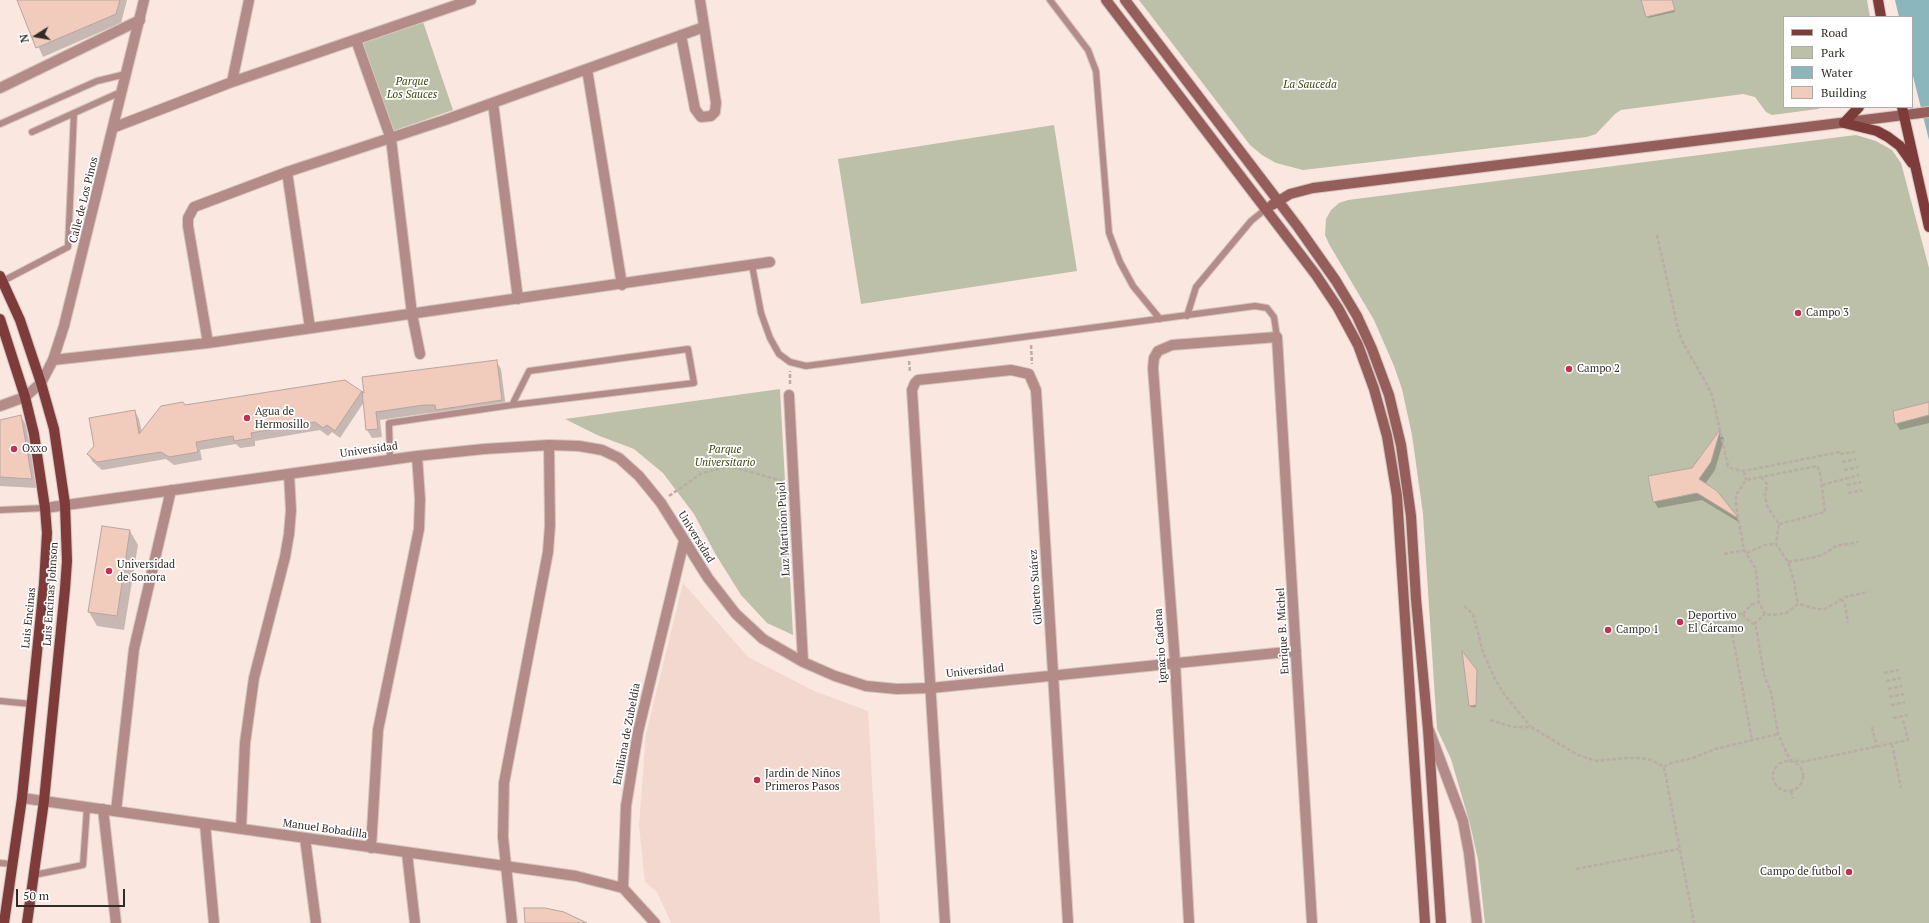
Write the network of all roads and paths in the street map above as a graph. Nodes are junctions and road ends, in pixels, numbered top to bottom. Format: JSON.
{"nodes":[{"id":1,"x":144,"y":0,"type":"edge"},
{"id":2,"x":249,"y":0,"type":"edge"},
{"id":3,"x":470,"y":0,"type":"edge"},
{"id":4,"x":700,"y":0,"type":"edge"},
{"id":5,"x":1050,"y":0,"type":"edge"},
{"id":6,"x":1106,"y":0,"type":"edge"},
{"id":7,"x":1126,"y":0,"type":"edge"},
{"id":8,"x":1878,"y":0,"type":"edge"},
{"id":9,"x":1881,"y":15,"type":"edge"},
{"id":10,"x":140,"y":20,"type":"junction"},
{"id":11,"x":704,"y":27,"type":"junction"},
{"id":12,"x":681,"y":35,"type":"junction"},
{"id":13,"x":356,"y":40,"type":"junction"},
{"id":14,"x":587,"y":69,"type":"junction"},
{"id":15,"x":126,"y":74,"type":"junction"},
{"id":16,"x":232,"y":82,"type":"junction"},
{"id":17,"x":0,"y":88,"type":"edge"},
{"id":18,"x":123,"y":91,"type":"junction"},
{"id":19,"x":494,"y":103,"type":"junction"},
{"id":20,"x":1858,"y":108,"type":"edge"},
{"id":21,"x":1903,"y":111,"type":"edge"},
{"id":22,"x":74,"y":113,"type":"junction"},
{"id":23,"x":1924,"y":113,"type":"edge"},
{"id":24,"x":1844,"y":123,"type":"junction"},
{"id":25,"x":0,"y":124,"type":"edge"},
{"id":26,"x":115,"y":127,"type":"junction"},
{"id":27,"x":32,"y":132,"type":"dead end"},
{"id":28,"x":391,"y":139,"type":"junction"},
{"id":29,"x":1915,"y":167,"type":"junction"},
{"id":30,"x":287,"y":172,"type":"junction"},
{"id":31,"x":1278,"y":201,"type":"junction"},
{"id":32,"x":1267,"y":208,"type":"junction"},
{"id":33,"x":1929,"y":227,"type":"edge"},
{"id":34,"x":1657,"y":235,"type":"dead end"},
{"id":35,"x":770,"y":262,"type":"dead end"},
{"id":36,"x":752,"y":265,"type":"junction"},
{"id":37,"x":1,"y":278,"type":"edge"},
{"id":38,"x":622,"y":285,"type":"junction"},
{"id":39,"x":518,"y":299,"type":"junction"},
{"id":40,"x":412,"y":314,"type":"junction"},
{"id":41,"x":1186,"y":316,"type":"junction"},
{"id":42,"x":0,"y":319,"type":"edge"},
{"id":43,"x":1160,"y":319,"type":"junction"},
{"id":44,"x":310,"y":328,"type":"junction"},
{"id":45,"x":1030,"y":336,"type":"junction"},
{"id":46,"x":1277,"y":337,"type":"junction"},
{"id":47,"x":208,"y":343,"type":"junction"},
{"id":48,"x":420,"y":354,"type":"dead end"},
{"id":49,"x":53,"y":360,"type":"junction"},
{"id":50,"x":790,"y":362,"type":"junction"},
{"id":51,"x":1033,"y":380,"type":"junction"},
{"id":52,"x":41,"y":383,"type":"junction"},
{"id":53,"x":789,"y":395,"type":"joint"},
{"id":54,"x":25,"y":397,"type":"junction"},
{"id":55,"x":512,"y":405,"type":"junction"},
{"id":56,"x":0,"y":406,"type":"edge"},
{"id":57,"x":549,"y":445,"type":"junction"},
{"id":58,"x":1855,"y":452,"type":"dead end"},
{"id":59,"x":417,"y":456,"type":"junction"},
{"id":60,"x":1856,"y":459,"type":"dead end"},
{"id":61,"x":390,"y":460,"type":"junction"},
{"id":62,"x":1842,"y":462,"type":"dead end"},
{"id":63,"x":1858,"y":467,"type":"dead end"},
{"id":64,"x":1844,"y":470,"type":"dead end"},
{"id":65,"x":1744,"y":471,"type":"junction"},
{"id":66,"x":289,"y":474,"type":"junction"},
{"id":67,"x":1859,"y":475,"type":"dead end"},
{"id":68,"x":1761,"y":477,"type":"junction"},
{"id":69,"x":1746,"y":480,"type":"junction"},
{"id":70,"x":1861,"y":482,"type":"dead end"},
{"id":71,"x":794,"y":485,"type":"junction"},
{"id":72,"x":1822,"y":485,"type":"junction"},
{"id":73,"x":1846,"y":485,"type":"dead end"},
{"id":74,"x":171,"y":490,"type":"junction"},
{"id":75,"x":1862,"y":490,"type":"dead end"},
{"id":76,"x":1848,"y":493,"type":"dead end"},
{"id":77,"x":661,"y":503,"type":"junction"},
{"id":78,"x":65,"y":504,"type":"junction"},
{"id":79,"x":45,"y":508,"type":"junction"},
{"id":80,"x":0,"y":510,"type":"edge"},
{"id":81,"x":1779,"y":524,"type":"junction"},
{"id":82,"x":684,"y":541,"type":"junction"},
{"id":83,"x":1858,"y":542,"type":"dead end"},
{"id":84,"x":1776,"y":544,"type":"junction"},
{"id":85,"x":1744,"y":550,"type":"junction"},
{"id":86,"x":1747,"y":553,"type":"junction"},
{"id":87,"x":1724,"y":554,"type":"dead end"},
{"id":88,"x":1788,"y":562,"type":"junction"},
{"id":89,"x":1868,"y":592,"type":"dead end"},
{"id":90,"x":1841,"y":599,"type":"junction"},
{"id":91,"x":1759,"y":602,"type":"junction"},
{"id":92,"x":1798,"y":604,"type":"junction"},
{"id":93,"x":1464,"y":606,"type":"dead end"},
{"id":94,"x":1743,"y":614,"type":"junction"},
{"id":95,"x":1765,"y":614,"type":"junction"},
{"id":96,"x":1848,"y":622,"type":"dead end"},
{"id":97,"x":1754,"y":624,"type":"junction"},
{"id":98,"x":1296,"y":651,"type":"junction"},
{"id":99,"x":803,"y":662,"type":"junction"},
{"id":100,"x":1175,"y":662,"type":"junction"},
{"id":101,"x":1899,"y":670,"type":"dead end"},
{"id":102,"x":1884,"y":673,"type":"dead end"},
{"id":103,"x":1054,"y":675,"type":"junction"},
{"id":104,"x":1901,"y":678,"type":"dead end"},
{"id":105,"x":1886,"y":681,"type":"dead end"},
{"id":106,"x":1902,"y":686,"type":"dead end"},
{"id":107,"x":931,"y":688,"type":"junction"},
{"id":108,"x":1888,"y":689,"type":"dead end"},
{"id":109,"x":1904,"y":694,"type":"dead end"},
{"id":110,"x":1889,"y":697,"type":"dead end"},
{"id":111,"x":0,"y":701,"type":"edge"},
{"id":112,"x":1906,"y":702,"type":"dead end"},
{"id":113,"x":31,"y":704,"type":"junction"},
{"id":114,"x":1891,"y":705,"type":"dead end"},
{"id":115,"x":1908,"y":715,"type":"dead end"},
{"id":116,"x":1894,"y":718,"type":"dead end"},
{"id":117,"x":1490,"y":720,"type":"dead end"},
{"id":118,"x":1903,"y":720,"type":"dead end"},
{"id":119,"x":1531,"y":727,"type":"junction"},
{"id":120,"x":1872,"y":728,"type":"dead end"},
{"id":121,"x":1428,"y":729,"type":"junction"},
{"id":122,"x":1778,"y":734,"type":"junction"},
{"id":123,"x":1752,"y":740,"type":"junction"},
{"id":124,"x":1892,"y":744,"type":"junction"},
{"id":125,"x":1877,"y":747,"type":"junction"},
{"id":126,"x":1793,"y":762,"type":"junction"},
{"id":127,"x":1664,"y":767,"type":"junction"},
{"id":128,"x":1901,"y":788,"type":"dead end"},
{"id":129,"x":1791,"y":791,"type":"junction"},
{"id":130,"x":22,"y":798,"type":"junction"},
{"id":131,"x":1793,"y":798,"type":"dead end"},
{"id":132,"x":44,"y":801,"type":"junction"},
{"id":133,"x":87,"y":807,"type":"junction"},
{"id":134,"x":102,"y":809,"type":"junction"},
{"id":135,"x":116,"y":811,"type":"junction"},
{"id":136,"x":205,"y":824,"type":"junction"},
{"id":137,"x":241,"y":829,"type":"junction"},
{"id":138,"x":305,"y":838,"type":"junction"},
{"id":139,"x":371,"y":848,"type":"junction"},
{"id":140,"x":1679,"y":849,"type":"junction"},
{"id":141,"x":407,"y":853,"type":"junction"},
{"id":142,"x":0,"y":862,"type":"edge"},
{"id":143,"x":12,"y":864,"type":"junction"},
{"id":144,"x":506,"y":867,"type":"junction"},
{"id":145,"x":1576,"y":869,"type":"dead end"},
{"id":146,"x":34,"y":875,"type":"junction"},
{"id":147,"x":623,"y":888,"type":"junction"},
{"id":148,"x":4,"y":923,"type":"edge"},
{"id":149,"x":27,"y":923,"type":"edge"},
{"id":150,"x":116,"y":923,"type":"edge"},
{"id":151,"x":214,"y":923,"type":"edge"},
{"id":152,"x":316,"y":923,"type":"edge"},
{"id":153,"x":415,"y":923,"type":"edge"},
{"id":154,"x":512,"y":923,"type":"edge"},
{"id":155,"x":656,"y":923,"type":"edge"},
{"id":156,"x":945,"y":923,"type":"edge"},
{"id":157,"x":1068,"y":923,"type":"edge"},
{"id":158,"x":1189,"y":923,"type":"edge"},
{"id":159,"x":1312,"y":923,"type":"edge"},
{"id":160,"x":1425,"y":923,"type":"edge"},
{"id":161,"x":1441,"y":923,"type":"edge"},
{"id":162,"x":1477,"y":923,"type":"edge"},
{"id":163,"x":1694,"y":923,"type":"edge"}],
"edges":[{"from":1,"to":10,"type":"street","name":"Calle de Los Pinos"},
{"from":2,"to":16,"type":"street"},
{"from":3,"to":13,"type":"street"},
{"from":4,"to":11,"type":"street"},
{"from":5,"to":43,"type":"lane"},
{"from":6,"to":32,"type":"main road"},
{"from":7,"to":31,"type":"main road"},
{"from":8,"to":9,"type":"main road"},
{"from":10,"to":15,"type":"street","name":"Calle de Los Pinos"},
{"from":10,"to":17,"type":"street"},
{"from":11,"to":12,"type":"street"},
{"from":11,"to":12,"type":"street"},
{"from":12,"to":14,"type":"street"},
{"from":13,"to":16,"type":"street"},
{"from":13,"to":28,"type":"street"},
{"from":14,"to":19,"type":"street"},
{"from":14,"to":38,"type":"street"},
{"from":15,"to":18,"type":"street","name":"Calle de Los Pinos"},
{"from":15,"to":25,"type":"lane"},
{"from":16,"to":26,"type":"street"},
{"from":18,"to":22,"type":"lane"},
{"from":18,"to":26,"type":"street","name":"Calle de Los Pinos"},
{"from":19,"to":28,"type":"street"},
{"from":19,"to":39,"type":"street"},
{"from":20,"to":24,"type":"main road"},
{"from":21,"to":23,"type":"main road"},
{"from":21,"to":24,"type":"main road"},
{"from":21,"to":29,"type":"main road"},
{"from":22,"to":27,"type":"lane"},
{"from":22,"to":37,"type":"lane"},
{"from":24,"to":29,"type":"main road"},
{"from":24,"to":31,"type":"main road"},
{"from":26,"to":49,"type":"street","name":"Calle de Los Pinos"},
{"from":28,"to":30,"type":"street"},
{"from":28,"to":40,"type":"street"},
{"from":29,"to":33,"type":"main road"},
{"from":30,"to":44,"type":"street"},
{"from":30,"to":47,"type":"street"},
{"from":31,"to":32,"type":"main road"},
{"from":31,"to":121,"type":"main road"},
{"from":32,"to":41,"type":"lane"},
{"from":32,"to":160,"type":"main road"},
{"from":34,"to":65,"type":"path"},
{"from":35,"to":36,"type":"street"},
{"from":36,"to":38,"type":"street"},
{"from":36,"to":50,"type":"lane"},
{"from":37,"to":52,"type":"main road","name":"Luis Encinas Johnson"},
{"from":38,"to":39,"type":"street"},
{"from":39,"to":40,"type":"street"},
{"from":40,"to":44,"type":"street"},
{"from":40,"to":48,"type":"street"},
{"from":41,"to":43,"type":"lane"},
{"from":41,"to":46,"type":"lane"},
{"from":42,"to":54,"type":"main road","name":"Luis Encinas"},
{"from":43,"to":45,"type":"lane"},
{"from":44,"to":47,"type":"street"},
{"from":45,"to":50,"type":"lane"},
{"from":45,"to":51,"type":"path"},
{"from":46,"to":98,"type":"street","name":"Enrique B. Michel"},
{"from":46,"to":100,"type":"street","name":"Ignacio Cadena"},
{"from":47,"to":49,"type":"street"},
{"from":49,"to":52,"type":"street","name":"Calle de Los Pinos"},
{"from":50,"to":53,"type":"path"},
{"from":51,"to":103,"type":"street","name":"Gilberto Suárez"},
{"from":51,"to":107,"type":"street"},
{"from":52,"to":54,"type":"street","name":"Calle de Los Pinos"},
{"from":52,"to":78,"type":"main road","name":"Luis Encinas Johnson"},
{"from":53,"to":71,"type":"street","name":"Luz Martinón Pujol"},
{"from":54,"to":56,"type":"street"},
{"from":54,"to":79,"type":"main road","name":"Luis Encinas"},
{"from":55,"to":55,"type":"lane"},
{"from":55,"to":61,"type":"lane"},
{"from":57,"to":59,"type":"street","name":"Universidad"},
{"from":57,"to":77,"type":"street","name":"Universidad"},
{"from":57,"to":144,"type":"street"},
{"from":58,"to":65,"type":"path"},
{"from":59,"to":61,"type":"street","name":"Universidad"},
{"from":59,"to":139,"type":"street"},
{"from":60,"to":62,"type":"path"},
{"from":61,"to":66,"type":"street","name":"Universidad"},
{"from":63,"to":64,"type":"path"},
{"from":65,"to":69,"type":"path"},
{"from":66,"to":74,"type":"street","name":"Universidad"},
{"from":66,"to":137,"type":"street"},
{"from":67,"to":72,"type":"path"},
{"from":68,"to":69,"type":"path"},
{"from":68,"to":72,"type":"path"},
{"from":68,"to":81,"type":"path"},
{"from":69,"to":85,"type":"path"},
{"from":70,"to":73,"type":"path"},
{"from":71,"to":77,"type":"path"},
{"from":71,"to":99,"type":"street","name":"Luz Martinón Pujol"},
{"from":72,"to":81,"type":"path"},
{"from":74,"to":78,"type":"street","name":"Universidad"},
{"from":74,"to":135,"type":"street"},
{"from":75,"to":76,"type":"path"},
{"from":77,"to":82,"type":"street","name":"Universidad"},
{"from":78,"to":79,"type":"street","name":"Universidad"},
{"from":78,"to":132,"type":"main road","name":"Luis Encinas Johnson"},
{"from":79,"to":80,"type":"lane"},
{"from":79,"to":113,"type":"main road","name":"Luis Encinas"},
{"from":81,"to":84,"type":"path"},
{"from":82,"to":99,"type":"street","name":"Universidad"},
{"from":82,"to":147,"type":"street","name":"Emiliana de Zubeldia"},
{"from":83,"to":88,"type":"path"},
{"from":84,"to":86,"type":"path"},
{"from":84,"to":88,"type":"path"},
{"from":85,"to":86,"type":"path"},
{"from":85,"to":87,"type":"path"},
{"from":86,"to":91,"type":"path"},
{"from":88,"to":92,"type":"path"},
{"from":89,"to":90,"type":"path"},
{"from":90,"to":92,"type":"path"},
{"from":90,"to":96,"type":"path"},
{"from":91,"to":94,"type":"path"},
{"from":91,"to":95,"type":"path"},
{"from":92,"to":95,"type":"path"},
{"from":93,"to":119,"type":"path"},
{"from":94,"to":97,"type":"path"},
{"from":94,"to":123,"type":"path"},
{"from":95,"to":97,"type":"path"},
{"from":97,"to":122,"type":"path"},
{"from":98,"to":100,"type":"street","name":"Universidad"},
{"from":98,"to":159,"type":"street","name":"Enrique B. Michel"},
{"from":99,"to":107,"type":"street","name":"Universidad"},
{"from":100,"to":103,"type":"street","name":"Universidad"},
{"from":100,"to":158,"type":"street","name":"Ignacio Cadena"},
{"from":101,"to":102,"type":"path"},
{"from":103,"to":107,"type":"street","name":"Universidad"},
{"from":103,"to":157,"type":"street","name":"Gilberto Suárez"},
{"from":104,"to":105,"type":"path"},
{"from":106,"to":108,"type":"path"},
{"from":107,"to":156,"type":"street"},
{"from":109,"to":110,"type":"path"},
{"from":111,"to":113,"type":"lane"},
{"from":112,"to":114,"type":"path"},
{"from":113,"to":130,"type":"main road","name":"Luis Encinas"},
{"from":115,"to":116,"type":"path"},
{"from":117,"to":119,"type":"path"},
{"from":118,"to":124,"type":"path"},
{"from":119,"to":127,"type":"path"},
{"from":120,"to":125,"type":"path"},
{"from":121,"to":161,"type":"main road"},
{"from":121,"to":162,"type":"street"},
{"from":122,"to":123,"type":"path"},
{"from":122,"to":126,"type":"path"},
{"from":123,"to":127,"type":"path"},
{"from":124,"to":125,"type":"path"},
{"from":124,"to":128,"type":"path"},
{"from":125,"to":126,"type":"path"},
{"from":126,"to":129,"type":"path"},
{"from":126,"to":129,"type":"path"},
{"from":127,"to":140,"type":"path"},
{"from":129,"to":131,"type":"path"},
{"from":130,"to":132,"type":"street","name":"Manuel Bobadilla"},
{"from":130,"to":143,"type":"main road","name":"Luis Encinas"},
{"from":132,"to":133,"type":"street","name":"Manuel Bobadilla"},
{"from":132,"to":146,"type":"main road","name":"Luis Encinas Johnson"},
{"from":133,"to":134,"type":"street","name":"Manuel Bobadilla"},
{"from":133,"to":146,"type":"lane"},
{"from":134,"to":135,"type":"street","name":"Manuel Bobadilla"},
{"from":134,"to":150,"type":"street"},
{"from":135,"to":136,"type":"street","name":"Manuel Bobadilla"},
{"from":136,"to":137,"type":"street","name":"Manuel Bobadilla"},
{"from":136,"to":151,"type":"street"},
{"from":137,"to":138,"type":"street","name":"Manuel Bobadilla"},
{"from":138,"to":139,"type":"street","name":"Manuel Bobadilla"},
{"from":138,"to":152,"type":"street"},
{"from":139,"to":141,"type":"street","name":"Manuel Bobadilla"},
{"from":140,"to":145,"type":"path"},
{"from":140,"to":163,"type":"path"},
{"from":141,"to":144,"type":"street","name":"Manuel Bobadilla"},
{"from":141,"to":153,"type":"street"},
{"from":142,"to":143,"type":"lane"},
{"from":143,"to":148,"type":"main road","name":"Luis Encinas"},
{"from":144,"to":147,"type":"street","name":"Manuel Bobadilla"},
{"from":144,"to":154,"type":"street"},
{"from":146,"to":149,"type":"main road","name":"Luis Encinas Johnson"},
{"from":147,"to":155,"type":"street"}]}
